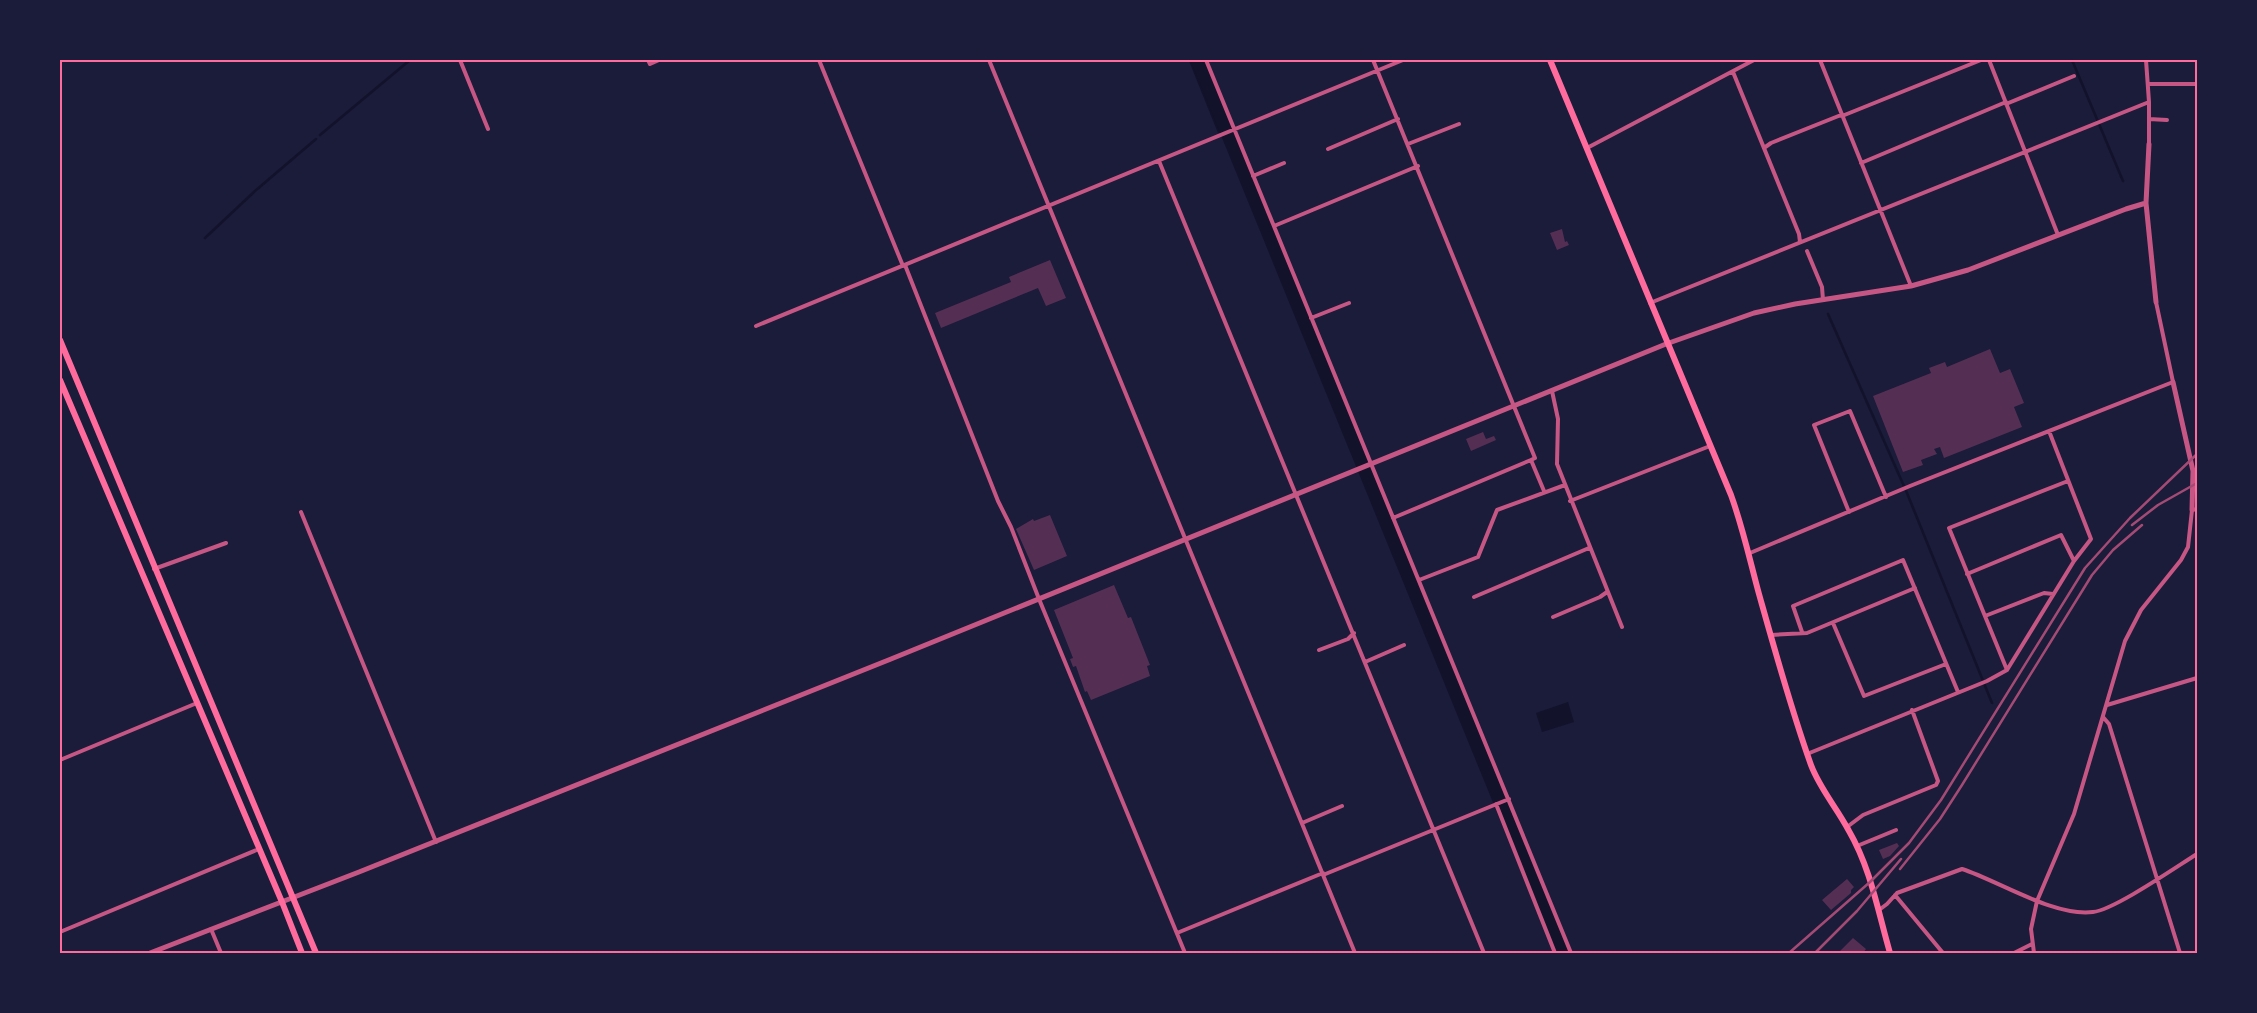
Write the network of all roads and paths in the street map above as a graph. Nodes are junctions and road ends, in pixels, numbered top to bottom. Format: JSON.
{"nodes":[{"id":1,"x":460,"y":60,"type":"edge"},
{"id":2,"x":648,"y":60,"type":"edge"},
{"id":3,"x":659,"y":60,"type":"edge"},
{"id":4,"x":819,"y":60,"type":"edge"},
{"id":5,"x":989,"y":60,"type":"edge"},
{"id":6,"x":1206,"y":60,"type":"edge"},
{"id":7,"x":1373,"y":60,"type":"edge"},
{"id":8,"x":1403,"y":60,"type":"edge"},
{"id":9,"x":1550,"y":60,"type":"edge"},
{"id":10,"x":1754,"y":60,"type":"edge"},
{"id":11,"x":1820,"y":60,"type":"edge"},
{"id":12,"x":1981,"y":60,"type":"edge"},
{"id":13,"x":1989,"y":60,"type":"edge"},
{"id":14,"x":2146,"y":60,"type":"edge"},
{"id":15,"x":1378,"y":71,"type":"junction"},
{"id":16,"x":1733,"y":72,"type":"junction"},
{"id":17,"x":2074,"y":76,"type":"dead end"},
{"id":18,"x":2148,"y":84,"type":"junction"},
{"id":19,"x":2197,"y":84,"type":"edge"},
{"id":20,"x":2149,"y":102,"type":"junction"},
{"id":21,"x":2006,"y":103,"type":"junction"},
{"id":22,"x":1841,"y":115,"type":"junction"},
{"id":23,"x":1398,"y":119,"type":"junction"},
{"id":24,"x":2149,"y":119,"type":"junction"},
{"id":25,"x":2167,"y":120,"type":"dead end"},
{"id":26,"x":1459,"y":124,"type":"dead end"},
{"id":27,"x":488,"y":129,"type":"dead end"},
{"id":28,"x":1234,"y":130,"type":"junction"},
{"id":29,"x":1408,"y":144,"type":"junction"},
{"id":30,"x":2149,"y":144,"type":"joint"},
{"id":31,"x":1587,"y":148,"type":"junction"},
{"id":32,"x":1764,"y":148,"type":"junction"},
{"id":33,"x":1328,"y":149,"type":"dead end"},
{"id":34,"x":2026,"y":152,"type":"junction"},
{"id":35,"x":1159,"y":161,"type":"junction"},
{"id":36,"x":1284,"y":163,"type":"dead end"},
{"id":37,"x":1861,"y":163,"type":"junction"},
{"id":38,"x":1418,"y":166,"type":"junction"},
{"id":39,"x":1253,"y":176,"type":"junction"},
{"id":40,"x":2146,"y":203,"type":"junction"},
{"id":41,"x":1050,"y":205,"type":"junction"},
{"id":42,"x":1880,"y":210,"type":"junction"},
{"id":43,"x":1274,"y":226,"type":"junction"},
{"id":44,"x":2058,"y":235,"type":"junction"},
{"id":45,"x":1800,"y":242,"type":"junction"},
{"id":46,"x":1807,"y":251,"type":"dead end"},
{"id":47,"x":904,"y":266,"type":"junction"},
{"id":48,"x":1910,"y":286,"type":"junction"},
{"id":49,"x":1823,"y":300,"type":"junction"},
{"id":50,"x":2156,"y":302,"type":"joint"},
{"id":51,"x":1349,"y":303,"type":"dead end"},
{"id":52,"x":1650,"y":303,"type":"junction"},
{"id":53,"x":1311,"y":318,"type":"junction"},
{"id":54,"x":756,"y":326,"type":"dead end"},
{"id":55,"x":60,"y":340,"type":"edge"},
{"id":56,"x":1666,"y":344,"type":"junction"},
{"id":57,"x":60,"y":380,"type":"edge"},
{"id":58,"x":2174,"y":382,"type":"junction"},
{"id":59,"x":1552,"y":391,"type":"junction"},
{"id":60,"x":1515,"y":406,"type":"junction"},
{"id":61,"x":2048,"y":431,"type":"junction"},
{"id":62,"x":1711,"y":445,"type":"junction"},
{"id":63,"x":1531,"y":460,"type":"junction"},
{"id":64,"x":1371,"y":465,"type":"junction"},
{"id":65,"x":2068,"y":481,"type":"junction"},
{"id":66,"x":1565,"y":485,"type":"junction"},
{"id":67,"x":1544,"y":491,"type":"junction"},
{"id":68,"x":1296,"y":496,"type":"junction"},
{"id":69,"x":1886,"y":497,"type":"junction"},
{"id":70,"x":1570,"y":501,"type":"junction"},
{"id":71,"x":2195,"y":510,"type":"edge"},
{"id":72,"x":301,"y":512,"type":"dead end"},
{"id":73,"x":1849,"y":512,"type":"junction"},
{"id":74,"x":1393,"y":518,"type":"junction"},
{"id":75,"x":1186,"y":540,"type":"junction"},
{"id":76,"x":226,"y":542,"type":"dead end"},
{"id":77,"x":1590,"y":548,"type":"junction"},
{"id":78,"x":1750,"y":553,"type":"junction"},
{"id":79,"x":2074,"y":561,"type":"junction"},
{"id":80,"x":154,"y":569,"type":"junction"},
{"id":81,"x":1967,"y":574,"type":"junction"},
{"id":82,"x":1419,"y":580,"type":"junction"},
{"id":83,"x":1915,"y":588,"type":"junction"},
{"id":84,"x":1607,"y":592,"type":"junction"},
{"id":85,"x":2053,"y":594,"type":"junction"},
{"id":86,"x":1474,"y":597,"type":"dead end"},
{"id":87,"x":1039,"y":599,"type":"junction"},
{"id":88,"x":1985,"y":616,"type":"junction"},
{"id":89,"x":1553,"y":617,"type":"dead end"},
{"id":90,"x":1833,"y":622,"type":"junction"},
{"id":91,"x":1622,"y":627,"type":"dead end"},
{"id":92,"x":1802,"y":632,"type":"junction"},
{"id":93,"x":1354,"y":633,"type":"junction"},
{"id":94,"x":1771,"y":635,"type":"junction"},
{"id":95,"x":1404,"y":645,"type":"dead end"},
{"id":96,"x":1319,"y":650,"type":"dead end"},
{"id":97,"x":1365,"y":662,"type":"junction"},
{"id":98,"x":1946,"y":664,"type":"junction"},
{"id":99,"x":2007,"y":670,"type":"junction"},
{"id":100,"x":2197,"y":678,"type":"edge"},
{"id":101,"x":1958,"y":692,"type":"junction"},
{"id":102,"x":197,"y":703,"type":"junction"},
{"id":103,"x":2107,"y":705,"type":"junction"},
{"id":104,"x":1912,"y":710,"type":"junction"},
{"id":105,"x":2103,"y":717,"type":"junction"},
{"id":106,"x":1807,"y":754,"type":"junction"},
{"id":107,"x":60,"y":760,"type":"edge"},
{"id":108,"x":1508,"y":800,"type":"junction"},
{"id":109,"x":1496,"y":804,"type":"junction"},
{"id":110,"x":1342,"y":806,"type":"dead end"},
{"id":111,"x":1302,"y":823,"type":"junction"},
{"id":112,"x":1847,"y":827,"type":"junction"},
{"id":113,"x":1434,"y":829,"type":"junction"},
{"id":114,"x":1896,"y":830,"type":"dead end"},
{"id":115,"x":436,"y":842,"type":"junction"},
{"id":116,"x":1857,"y":846,"type":"junction"},
{"id":117,"x":259,"y":849,"type":"junction"},
{"id":118,"x":2197,"y":854,"type":"edge"},
{"id":119,"x":1323,"y":874,"type":"junction"},
{"id":120,"x":2156,"y":879,"type":"junction"},
{"id":121,"x":1895,"y":895,"type":"junction"},
{"id":122,"x":293,"y":897,"type":"junction"},
{"id":123,"x":2037,"y":901,"type":"junction"},
{"id":124,"x":282,"y":902,"type":"junction"},
{"id":125,"x":1879,"y":910,"type":"junction"},
{"id":126,"x":211,"y":928,"type":"junction"},
{"id":127,"x":60,"y":932,"type":"edge"},
{"id":128,"x":1177,"y":933,"type":"junction"},
{"id":129,"x":2032,"y":944,"type":"junction"},
{"id":130,"x":150,"y":953,"type":"edge"},
{"id":131,"x":221,"y":953,"type":"edge"},
{"id":132,"x":302,"y":953,"type":"edge"},
{"id":133,"x":316,"y":953,"type":"edge"},
{"id":134,"x":1185,"y":953,"type":"edge"},
{"id":135,"x":1355,"y":953,"type":"edge"},
{"id":136,"x":1484,"y":953,"type":"edge"},
{"id":137,"x":1555,"y":953,"type":"edge"},
{"id":138,"x":1571,"y":953,"type":"edge"},
{"id":139,"x":1890,"y":953,"type":"edge"},
{"id":140,"x":1943,"y":953,"type":"edge"},
{"id":141,"x":2014,"y":953,"type":"edge"},
{"id":142,"x":2034,"y":953,"type":"edge"},
{"id":143,"x":2180,"y":953,"type":"edge"}],
"edges":[{"from":1,"to":27,"type":"street"},
{"from":2,"to":3,"type":"street"},
{"from":4,"to":47,"type":"street"},
{"from":5,"to":41,"type":"street"},
{"from":6,"to":28,"type":"street"},
{"from":7,"to":15,"type":"street"},
{"from":8,"to":15,"type":"street"},
{"from":9,"to":31,"type":"main road"},
{"from":10,"to":16,"type":"street"},
{"from":11,"to":22,"type":"street"},
{"from":12,"to":22,"type":"street"},
{"from":13,"to":21,"type":"street"},
{"from":14,"to":18,"type":"street"},
{"from":15,"to":23,"type":"street"},
{"from":15,"to":28,"type":"street"},
{"from":16,"to":31,"type":"street"},
{"from":16,"to":32,"type":"street"},
{"from":17,"to":21,"type":"street"},
{"from":18,"to":19,"type":"street"},
{"from":18,"to":20,"type":"street"},
{"from":20,"to":24,"type":"street"},
{"from":20,"to":34,"type":"street"},
{"from":21,"to":34,"type":"street"},
{"from":21,"to":37,"type":"street"},
{"from":22,"to":32,"type":"street"},
{"from":22,"to":37,"type":"street"},
{"from":23,"to":29,"type":"street"},
{"from":23,"to":33,"type":"street"},
{"from":24,"to":25,"type":"street"},
{"from":24,"to":30,"type":"street"},
{"from":26,"to":29,"type":"street"},
{"from":28,"to":35,"type":"street"},
{"from":28,"to":39,"type":"street"},
{"from":29,"to":38,"type":"street"},
{"from":30,"to":40,"type":"street"},
{"from":31,"to":52,"type":"main road"},
{"from":32,"to":45,"type":"street"},
{"from":34,"to":42,"type":"street"},
{"from":34,"to":44,"type":"street"},
{"from":35,"to":41,"type":"street"},
{"from":35,"to":68,"type":"street"},
{"from":36,"to":39,"type":"street"},
{"from":37,"to":42,"type":"street"},
{"from":38,"to":43,"type":"street"},
{"from":38,"to":60,"type":"street"},
{"from":39,"to":43,"type":"street"},
{"from":40,"to":44,"type":"street"},
{"from":40,"to":50,"type":"street"},
{"from":41,"to":47,"type":"street"},
{"from":41,"to":75,"type":"street"},
{"from":42,"to":45,"type":"street"},
{"from":42,"to":48,"type":"street"},
{"from":43,"to":53,"type":"street"},
{"from":44,"to":48,"type":"street"},
{"from":45,"to":52,"type":"street"},
{"from":46,"to":49,"type":"street"},
{"from":47,"to":54,"type":"street"},
{"from":47,"to":87,"type":"street"},
{"from":48,"to":49,"type":"street"},
{"from":49,"to":56,"type":"street"},
{"from":50,"to":58,"type":"street"},
{"from":51,"to":53,"type":"street"},
{"from":52,"to":56,"type":"main road"},
{"from":53,"to":64,"type":"street"},
{"from":55,"to":80,"type":"main road"},
{"from":56,"to":59,"type":"street"},
{"from":56,"to":62,"type":"main road"},
{"from":57,"to":102,"type":"main road"},
{"from":58,"to":61,"type":"street"},
{"from":58,"to":71,"type":"street"},
{"from":59,"to":60,"type":"street"},
{"from":59,"to":66,"type":"street"},
{"from":60,"to":63,"type":"street"},
{"from":60,"to":64,"type":"street"},
{"from":61,"to":65,"type":"street"},
{"from":61,"to":69,"type":"street"},
{"from":62,"to":70,"type":"street"},
{"from":62,"to":78,"type":"main road"},
{"from":63,"to":67,"type":"street"},
{"from":63,"to":74,"type":"street"},
{"from":64,"to":68,"type":"street"},
{"from":64,"to":74,"type":"street"},
{"from":65,"to":79,"type":"street"},
{"from":65,"to":81,"type":"street"},
{"from":66,"to":67,"type":"street"},
{"from":66,"to":70,"type":"street"},
{"from":67,"to":82,"type":"street"},
{"from":68,"to":75,"type":"street"},
{"from":68,"to":93,"type":"street"},
{"from":69,"to":73,"type":"street"},
{"from":69,"to":73,"type":"street"},
{"from":70,"to":77,"type":"street"},
{"from":71,"to":103,"type":"street"},
{"from":72,"to":115,"type":"street"},
{"from":73,"to":78,"type":"street"},
{"from":74,"to":82,"type":"street"},
{"from":75,"to":87,"type":"street"},
{"from":75,"to":111,"type":"street"},
{"from":76,"to":80,"type":"street"},
{"from":77,"to":84,"type":"street"},
{"from":77,"to":86,"type":"street"},
{"from":78,"to":94,"type":"main road"},
{"from":79,"to":81,"type":"street"},
{"from":79,"to":85,"type":"street"},
{"from":80,"to":122,"type":"main road"},
{"from":81,"to":88,"type":"street"},
{"from":82,"to":108,"type":"street"},
{"from":83,"to":90,"type":"street"},
{"from":83,"to":92,"type":"street"},
{"from":83,"to":98,"type":"street"},
{"from":84,"to":89,"type":"street"},
{"from":84,"to":91,"type":"street"},
{"from":85,"to":88,"type":"street"},
{"from":85,"to":99,"type":"street"},
{"from":87,"to":115,"type":"street"},
{"from":87,"to":128,"type":"street"},
{"from":88,"to":99,"type":"street"},
{"from":90,"to":92,"type":"street"},
{"from":90,"to":98,"type":"street"},
{"from":92,"to":94,"type":"street"},
{"from":93,"to":96,"type":"street"},
{"from":93,"to":97,"type":"street"},
{"from":94,"to":106,"type":"main road"},
{"from":95,"to":97,"type":"street"},
{"from":97,"to":113,"type":"street"},
{"from":98,"to":101,"type":"street"},
{"from":99,"to":101,"type":"street"},
{"from":100,"to":103,"type":"street"},
{"from":101,"to":104,"type":"street"},
{"from":102,"to":107,"type":"street"},
{"from":102,"to":117,"type":"main road"},
{"from":103,"to":105,"type":"street"},
{"from":104,"to":106,"type":"street"},
{"from":104,"to":112,"type":"street"},
{"from":105,"to":120,"type":"street"},
{"from":105,"to":123,"type":"street"},
{"from":106,"to":112,"type":"main road"},
{"from":108,"to":109,"type":"street"},
{"from":108,"to":138,"type":"street"},
{"from":109,"to":113,"type":"street"},
{"from":109,"to":137,"type":"street"},
{"from":110,"to":111,"type":"street"},
{"from":111,"to":119,"type":"street"},
{"from":112,"to":116,"type":"main road"},
{"from":113,"to":119,"type":"street"},
{"from":113,"to":136,"type":"street"},
{"from":114,"to":116,"type":"street"},
{"from":115,"to":122,"type":"street"},
{"from":116,"to":125,"type":"main road"},
{"from":117,"to":124,"type":"main road"},
{"from":117,"to":127,"type":"street"},
{"from":118,"to":120,"type":"street"},
{"from":119,"to":128,"type":"street"},
{"from":119,"to":135,"type":"street"},
{"from":120,"to":123,"type":"street"},
{"from":120,"to":143,"type":"street"},
{"from":121,"to":123,"type":"street"},
{"from":121,"to":125,"type":"street"},
{"from":121,"to":140,"type":"street"},
{"from":122,"to":124,"type":"street"},
{"from":122,"to":133,"type":"main road"},
{"from":123,"to":129,"type":"street"},
{"from":124,"to":126,"type":"street"},
{"from":124,"to":132,"type":"main road"},
{"from":125,"to":139,"type":"main road"},
{"from":126,"to":130,"type":"street"},
{"from":126,"to":131,"type":"street"},
{"from":128,"to":134,"type":"street"},
{"from":129,"to":141,"type":"street"},
{"from":129,"to":142,"type":"street"}]}
